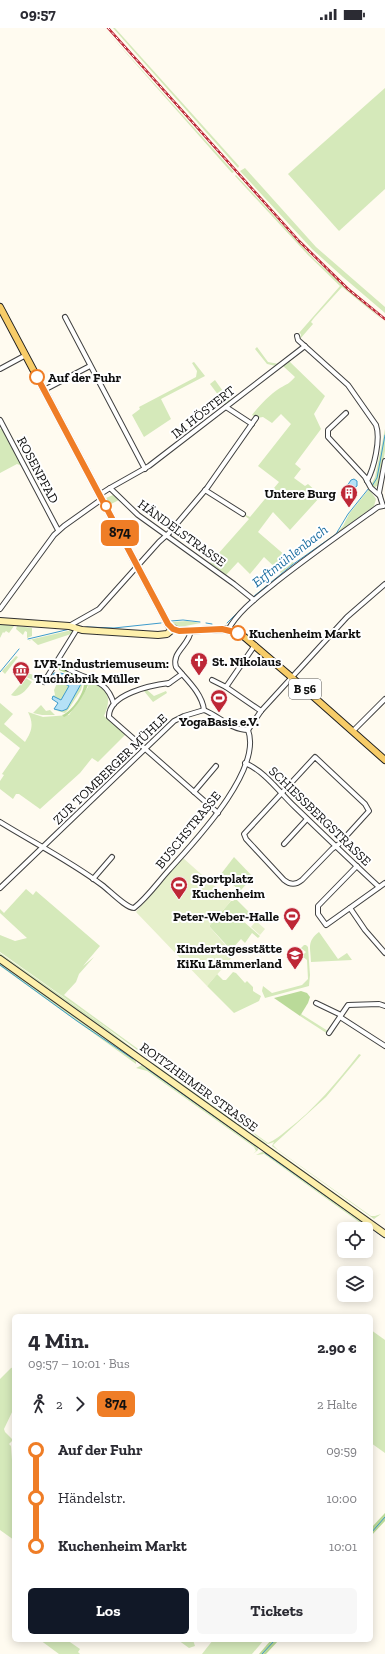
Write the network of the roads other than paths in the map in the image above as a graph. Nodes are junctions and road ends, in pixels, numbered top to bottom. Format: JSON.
{"nodes":[{"id":1,"x":0,"y":307,"type":"edge"},
{"id":2,"x":65,"y":317,"type":"dead end"},
{"id":3,"x":297,"y":336,"type":"dead end"},
{"id":4,"x":305,"y":346,"type":"junction"},
{"id":5,"x":26,"y":356,"type":"junction"},
{"id":6,"x":90,"y":366,"type":"junction"},
{"id":7,"x":0,"y":369,"type":"edge"},
{"id":8,"x":44,"y":390,"type":"junction"},
{"id":9,"x":226,"y":407,"type":"junction"},
{"id":10,"x":346,"y":413,"type":"dead end"},
{"id":11,"x":256,"y":418,"type":"dead end"},
{"id":12,"x":0,"y":420,"type":"edge"},
{"id":13,"x":252,"y":424,"type":"junction"},
{"id":14,"x":385,"y":461,"type":"edge"},
{"id":15,"x":145,"y":469,"type":"junction"},
{"id":16,"x":367,"y":481,"type":"junction"},
{"id":17,"x":110,"y":488,"type":"junction"},
{"id":18,"x":205,"y":490,"type":"junction"},
{"id":19,"x":380,"y":496,"type":"junction"},
{"id":20,"x":101,"y":497,"type":"junction"},
{"id":21,"x":384,"y":506,"type":"edge"},
{"id":22,"x":243,"y":514,"type":"dead end"},
{"id":23,"x":58,"y":530,"type":"junction"},
{"id":24,"x":165,"y":535,"type":"junction"},
{"id":25,"x":137,"y":566,"type":"junction"},
{"id":26,"x":385,"y":584,"type":"edge"},
{"id":27,"x":252,"y":599,"type":"junction"},
{"id":28,"x":0,"y":609,"type":"edge"},
{"id":29,"x":0,"y":621,"type":"edge"},
{"id":30,"x":73,"y":628,"type":"junction"},
{"id":31,"x":173,"y":629,"type":"junction"},
{"id":32,"x":191,"y":630,"type":"junction"},
{"id":33,"x":228,"y":630,"type":"junction"},
{"id":34,"x":255,"y":645,"type":"junction"},
{"id":35,"x":57,"y":661,"type":"junction"},
{"id":36,"x":182,"y":674,"type":"junction"},
{"id":37,"x":292,"y":678,"type":"junction"},
{"id":38,"x":212,"y":680,"type":"dead end"},
{"id":39,"x":44,"y":682,"type":"dead end"},
{"id":40,"x":226,"y":687,"type":"junction"},
{"id":41,"x":385,"y":699,"type":"edge"},
{"id":42,"x":114,"y":704,"type":"junction"},
{"id":43,"x":204,"y":710,"type":"junction"},
{"id":44,"x":261,"y":711,"type":"junction"},
{"id":45,"x":248,"y":730,"type":"junction"},
{"id":46,"x":353,"y":731,"type":"junction"},
{"id":47,"x":145,"y":749,"type":"junction"},
{"id":48,"x":385,"y":760,"type":"edge"},
{"id":49,"x":245,"y":763,"type":"junction"},
{"id":50,"x":216,"y":766,"type":"dead end"},
{"id":51,"x":194,"y":792,"type":"junction"},
{"id":52,"x":281,"y":794,"type":"junction"},
{"id":53,"x":218,"y":813,"type":"junction"},
{"id":54,"x":307,"y":819,"type":"junction"},
{"id":55,"x":0,"y":822,"type":"edge"},
{"id":56,"x":284,"y":844,"type":"dead end"},
{"id":57,"x":336,"y":846,"type":"junction"},
{"id":58,"x":43,"y":847,"type":"junction"},
{"id":59,"x":112,"y":857,"type":"dead end"},
{"id":60,"x":357,"y":866,"type":"junction"},
{"id":61,"x":93,"y":878,"type":"junction"},
{"id":62,"x":385,"y":883,"type":"edge"},
{"id":63,"x":379,"y":887,"type":"junction"},
{"id":64,"x":0,"y":888,"type":"edge"},
{"id":65,"x":350,"y":908,"type":"junction"},
{"id":66,"x":385,"y":954,"type":"edge"},
{"id":67,"x":0,"y":959,"type":"edge"},
{"id":68,"x":316,"y":1003,"type":"dead end"},
{"id":69,"x":385,"y":1006,"type":"edge"},
{"id":70,"x":340,"y":1016,"type":"junction"},
{"id":71,"x":329,"y":1033,"type":"dead end"},
{"id":72,"x":385,"y":1046,"type":"edge"},
{"id":73,"x":385,"y":1234,"type":"edge"}],
"edges":[{"from":1,"to":5,"type":"main road"},
{"from":2,"to":6,"type":"street"},
{"from":3,"to":4,"type":"street"},
{"from":4,"to":9,"type":"street","name":"IM HÖSTERT"},
{"from":4,"to":16,"type":"street"},
{"from":5,"to":7,"type":"street"},
{"from":5,"to":8,"type":"main road"},
{"from":6,"to":8,"type":"street"},
{"from":6,"to":15,"type":"street"},
{"from":8,"to":20,"type":"main road"},
{"from":9,"to":13,"type":"street"},
{"from":9,"to":15,"type":"street","name":"IM HÖSTERT"},
{"from":10,"to":16,"type":"street"},
{"from":11,"to":13,"type":"street"},
{"from":12,"to":23,"type":"street","name":"ROSENPFAD"},
{"from":13,"to":18,"type":"street"},
{"from":14,"to":19,"type":"street"},
{"from":15,"to":17,"type":"street","name":"IM HÖSTERT"},
{"from":16,"to":19,"type":"street"},
{"from":17,"to":20,"type":"street"},
{"from":17,"to":24,"type":"street","name":"HÄNDELSTRASSE"},
{"from":18,"to":22,"type":"street"},
{"from":18,"to":24,"type":"street"},
{"from":19,"to":21,"type":"street"},
{"from":20,"to":23,"type":"street"},
{"from":20,"to":25,"type":"main road"},
{"from":21,"to":27,"type":"street"},
{"from":23,"to":28,"type":"street"},
{"from":24,"to":25,"type":"street"},
{"from":24,"to":27,"type":"street","name":"HÄNDELSTRASSE"},
{"from":25,"to":30,"type":"street"},
{"from":25,"to":31,"type":"main road"},
{"from":26,"to":37,"type":"street"},
{"from":27,"to":33,"type":"street"},
{"from":29,"to":30,"type":"street"},
{"from":30,"to":31,"type":"street"},
{"from":30,"to":35,"type":"street"},
{"from":31,"to":32,"type":"main road","number":"B 56"},
{"from":32,"to":33,"type":"main road","number":"B 56"},
{"from":32,"to":36,"type":"street"},
{"from":33,"to":34,"type":"main road","number":"B 56"},
{"from":34,"to":37,"type":"main road","number":"B 56"},
{"from":34,"to":40,"type":"street"},
{"from":35,"to":39,"type":"street"},
{"from":35,"to":42,"type":"street"},
{"from":36,"to":42,"type":"street"},
{"from":36,"to":43,"type":"street"},
{"from":37,"to":44,"type":"street"},
{"from":37,"to":46,"type":"main road","number":"B 56"},
{"from":38,"to":40,"type":"street"},
{"from":40,"to":44,"type":"street"},
{"from":41,"to":46,"type":"street"},
{"from":42,"to":47,"type":"street"},
{"from":43,"to":45,"type":"street"},
{"from":43,"to":47,"type":"street","name":"ZUR TOMBERGER MÜHLE"},
{"from":44,"to":45,"type":"street"},
{"from":45,"to":49,"type":"street","name":"BUSCHSTRASSE"},
{"from":46,"to":48,"type":"main road","number":"B 56"},
{"from":47,"to":51,"type":"street"},
{"from":47,"to":58,"type":"street","name":"ZUR TOMBERGER MÜHLE"},
{"from":49,"to":52,"type":"street","name":"SCHIESSBERGSTRASSE"},
{"from":49,"to":53,"type":"street","name":"BUSCHSTRASSE"},
{"from":50,"to":51,"type":"street"},
{"from":51,"to":53,"type":"street"},
{"from":52,"to":54,"type":"street","name":"SCHIESSBERGSTRASSE"},
{"from":52,"to":57,"type":"street"},
{"from":52,"to":57,"type":"street"},
{"from":53,"to":61,"type":"street","name":"BUSCHSTRASSE"},
{"from":54,"to":56,"type":"street"},
{"from":54,"to":57,"type":"street","name":"SCHIESSBERGSTRASSE"},
{"from":55,"to":58,"type":"street"},
{"from":57,"to":60,"type":"street","name":"SCHIESSBERGSTRASSE"},
{"from":58,"to":61,"type":"street"},
{"from":58,"to":64,"type":"street","name":"ZUR TOMBERGER MÜHLE"},
{"from":59,"to":61,"type":"street"},
{"from":60,"to":63,"type":"street","name":"SCHIESSBERGSTRASSE"},
{"from":60,"to":65,"type":"street"},
{"from":62,"to":63,"type":"street"},
{"from":63,"to":65,"type":"street"},
{"from":65,"to":66,"type":"street"},
{"from":67,"to":73,"type":"street","name":"ROITZHEIMER STRASSE"},
{"from":68,"to":70,"type":"street"},
{"from":69,"to":70,"type":"street"},
{"from":70,"to":71,"type":"street"},
{"from":70,"to":72,"type":"street"}]}
